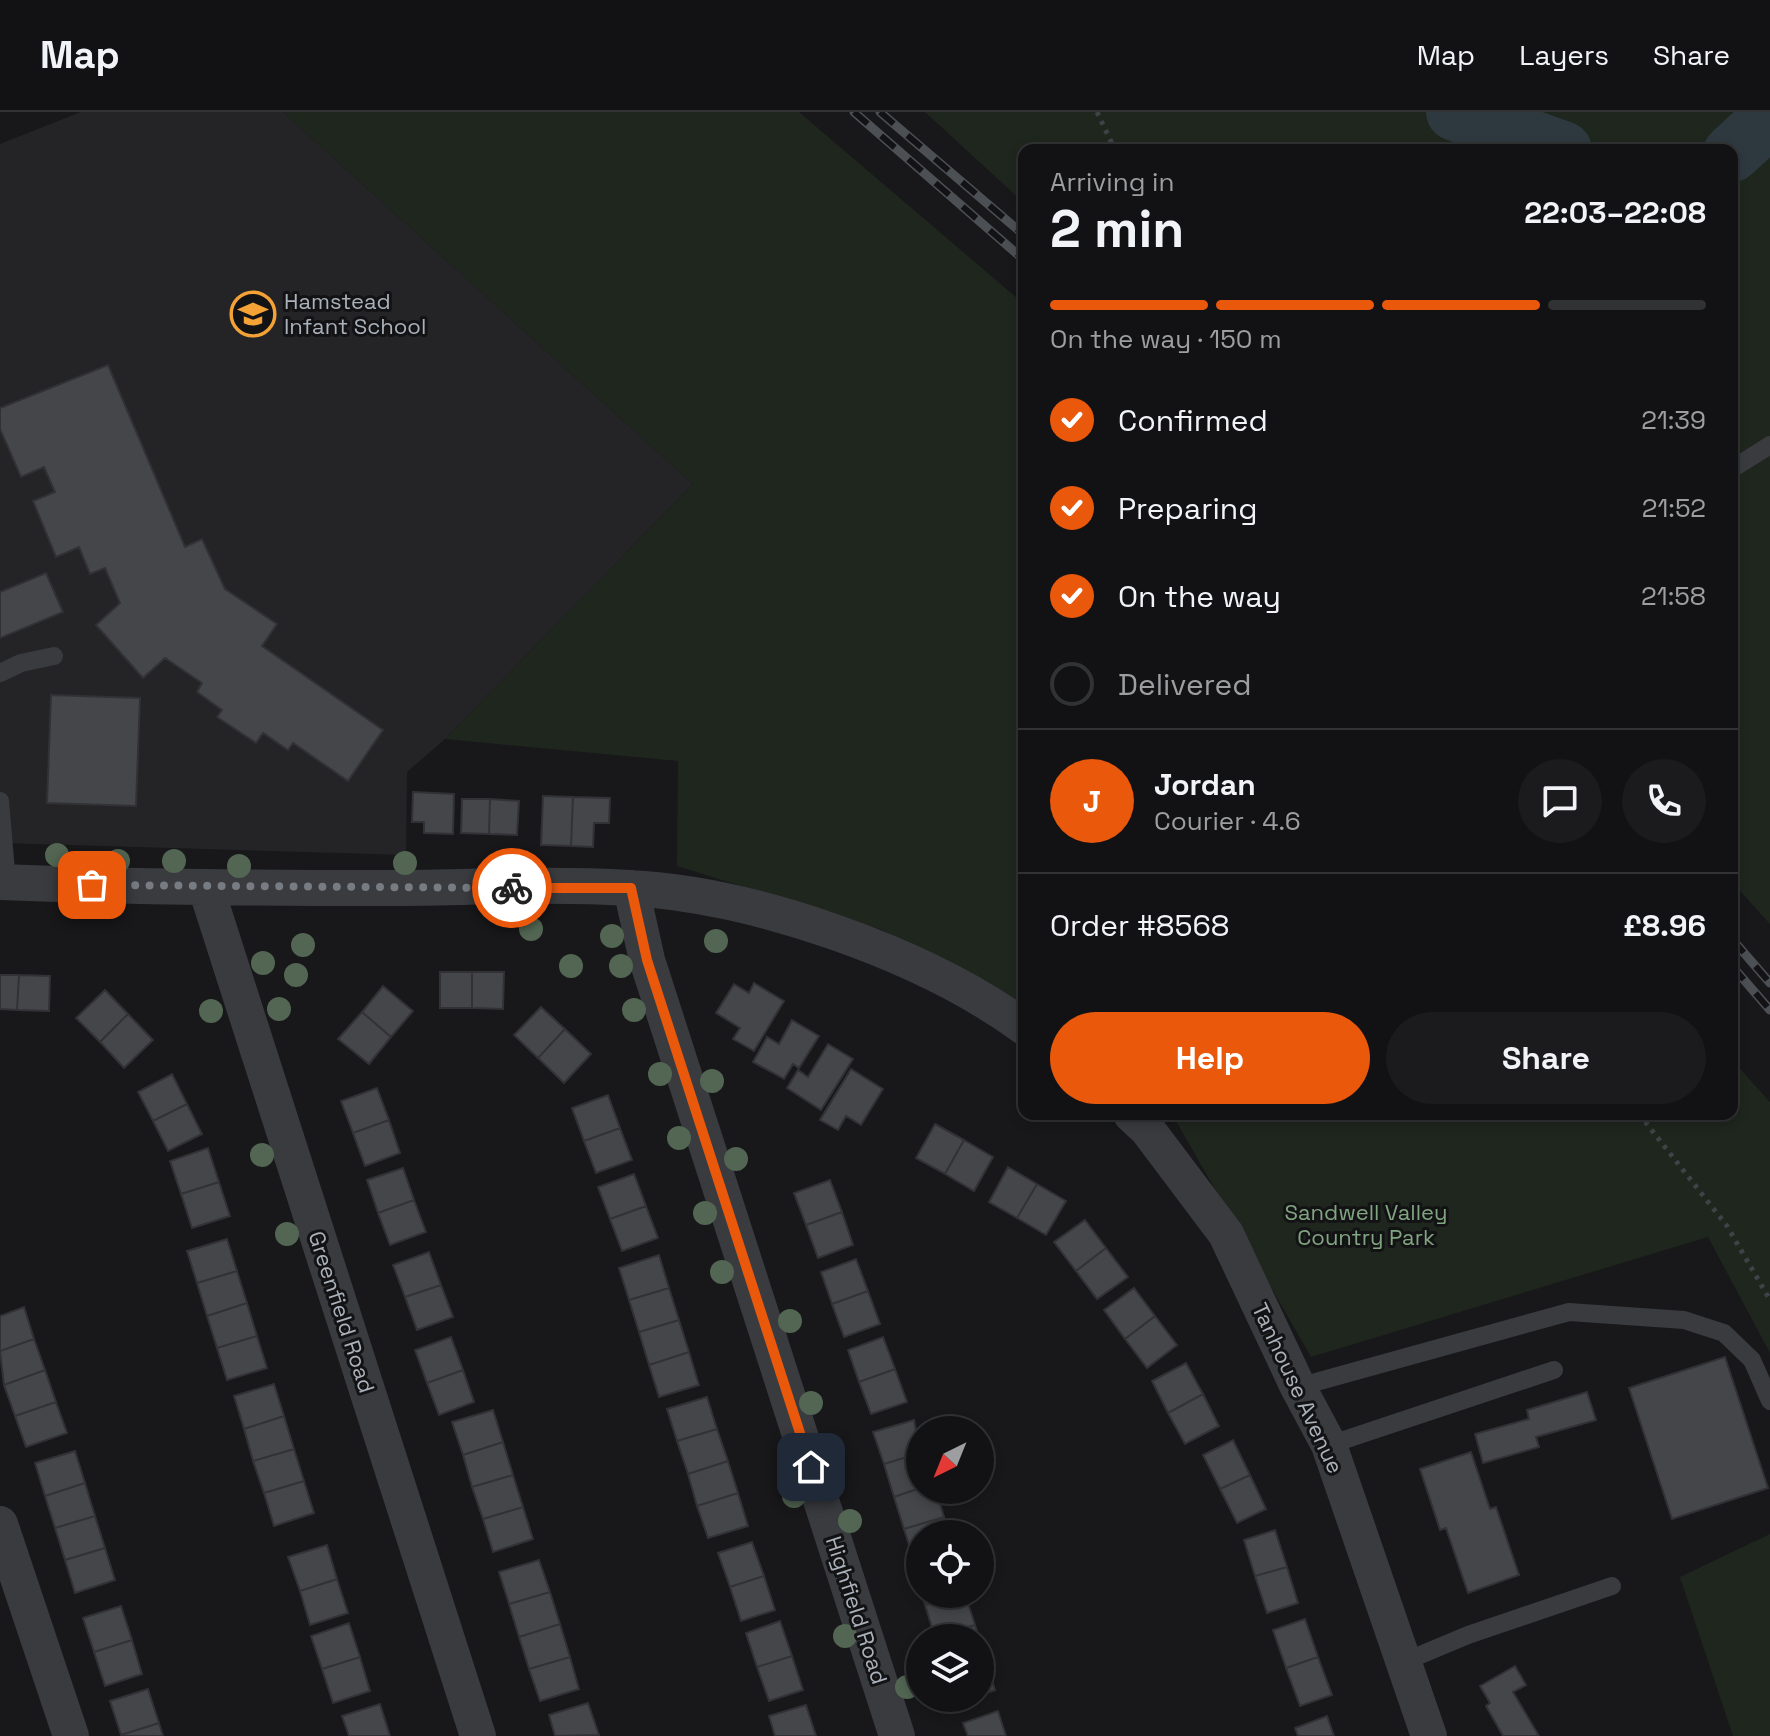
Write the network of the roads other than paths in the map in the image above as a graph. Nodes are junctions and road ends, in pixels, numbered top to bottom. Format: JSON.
{"nodes":[{"id":1,"x":1770,"y":445,"type":"edge"},
{"id":2,"x":1738,"y":465,"type":"edge"},
{"id":3,"x":54,"y":656,"type":"dead end"},
{"id":4,"x":0,"y":673,"type":"edge"},
{"id":5,"x":0,"y":801,"type":"edge"},
{"id":6,"x":3,"y":882,"type":"edge"},
{"id":7,"x":206,"y":888,"type":"junction"},
{"id":8,"x":631,"y":888,"type":"junction"},
{"id":9,"x":1018,"y":1024,"type":"edge"},
{"id":10,"x":1137,"y":1120,"type":"edge"},
{"id":11,"x":1554,"y":1370,"type":"dead end"},
{"id":12,"x":1298,"y":1387,"type":"junction"},
{"id":13,"x":1770,"y":1401,"type":"edge"},
{"id":14,"x":1329,"y":1445,"type":"junction"},
{"id":15,"x":0,"y":1524,"type":"edge"},
{"id":16,"x":1612,"y":1586,"type":"dead end"},
{"id":17,"x":1406,"y":1661,"type":"junction"},
{"id":18,"x":71,"y":1736,"type":"edge"},
{"id":19,"x":478,"y":1736,"type":"edge"},
{"id":20,"x":897,"y":1736,"type":"edge"},
{"id":21,"x":1429,"y":1736,"type":"edge"}],
"edges":[{"from":1,"to":2,"type":"lane"},
{"from":3,"to":4,"type":"lane"},
{"from":5,"to":6,"type":"lane"},
{"from":6,"to":7,"type":"street"},
{"from":7,"to":8,"type":"street"},
{"from":7,"to":19,"type":"street","name":"Greenfield Road"},
{"from":8,"to":9,"type":"street"},
{"from":8,"to":20,"type":"street","name":"Highfield Road"},
{"from":10,"to":12,"type":"street","name":"Tanhouse Avenue"},
{"from":11,"to":14,"type":"lane"},
{"from":12,"to":13,"type":"lane"},
{"from":12,"to":14,"type":"street","name":"Tanhouse Avenue"},
{"from":14,"to":17,"type":"street","name":"Tanhouse Avenue"},
{"from":15,"to":18,"type":"street"},
{"from":16,"to":17,"type":"lane"},
{"from":17,"to":21,"type":"street","name":"Tanhouse Avenue"}]}
